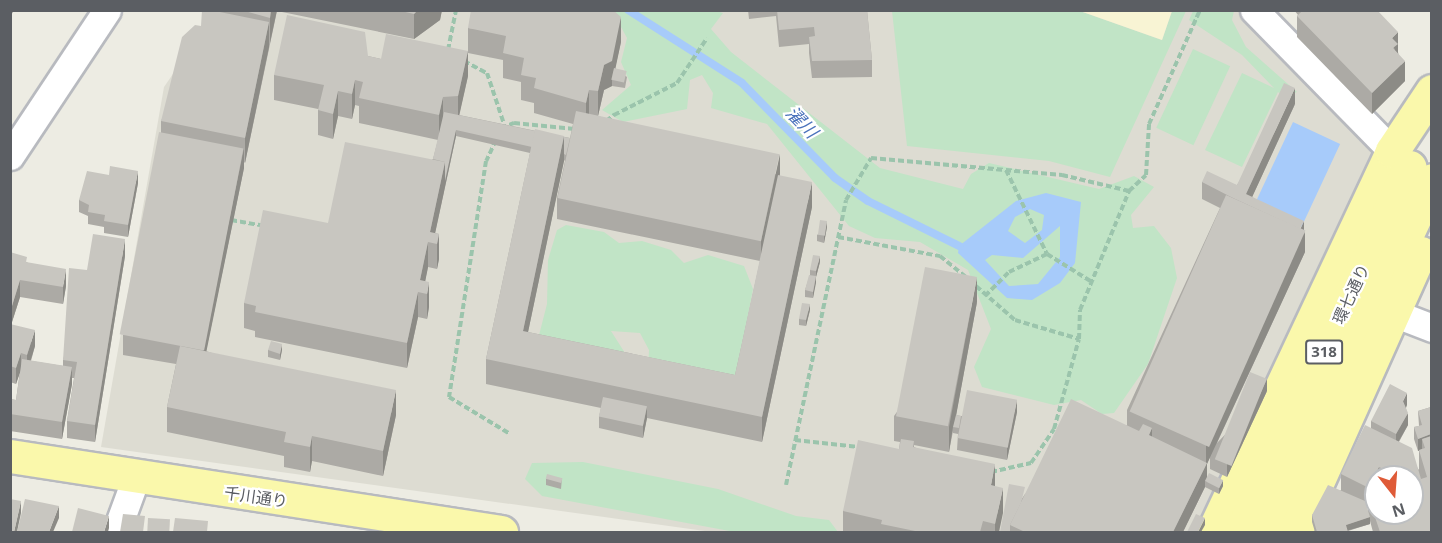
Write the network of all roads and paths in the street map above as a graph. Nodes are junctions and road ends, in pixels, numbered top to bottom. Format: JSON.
{"nodes":[{"id":1,"x":107,"y":10,"type":"edge"},
{"id":2,"x":456,"y":10,"type":"edge"},
{"id":3,"x":1200,"y":10,"type":"edge"},
{"id":4,"x":1254,"y":10,"type":"edge"},
{"id":5,"x":707,"y":38,"type":"dead end"},
{"id":6,"x":1431,"y":91,"type":"edge"},
{"id":7,"x":615,"y":114,"type":"junction"},
{"id":8,"x":1431,"y":121,"type":"edge"},
{"id":9,"x":504,"y":124,"type":"junction"},
{"id":10,"x":600,"y":125,"type":"edge"},
{"id":11,"x":605,"y":129,"type":"edge"},
{"id":12,"x":584,"y":130,"type":"edge"},
{"id":13,"x":10,"y":156,"type":"edge"},
{"id":14,"x":1006,"y":170,"type":"junction"},
{"id":15,"x":1415,"y":172,"type":"edge"},
{"id":16,"x":1129,"y":191,"type":"junction"},
{"id":17,"x":231,"y":220,"type":"edge"},
{"id":18,"x":1431,"y":224,"type":"edge"},
{"id":19,"x":275,"y":227,"type":"edge"},
{"id":20,"x":838,"y":237,"type":"junction"},
{"id":21,"x":1047,"y":254,"type":"junction"},
{"id":22,"x":1092,"y":282,"type":"junction"},
{"id":23,"x":985,"y":296,"type":"junction"},
{"id":24,"x":1396,"y":314,"type":"junction"},
{"id":25,"x":1431,"y":328,"type":"edge"},
{"id":26,"x":1079,"y":339,"type":"junction"},
{"id":27,"x":510,"y":434,"type":"dead end"},
{"id":28,"x":795,"y":440,"type":"junction"},
{"id":29,"x":864,"y":448,"type":"edge"},
{"id":30,"x":10,"y":456,"type":"edge"},
{"id":31,"x":978,"y":470,"type":"edge"},
{"id":32,"x":135,"y":480,"type":"junction"},
{"id":33,"x":786,"y":485,"type":"dead end"},
{"id":34,"x":116,"y":532,"type":"edge"},
{"id":35,"x":492,"y":532,"type":"edge"},
{"id":36,"x":1213,"y":532,"type":"edge"},
{"id":37,"x":1241,"y":532,"type":"edge"},
{"id":38,"x":1268,"y":532,"type":"edge"},
{"id":39,"x":1295,"y":532,"type":"edge"}],
"edges":[{"from":1,"to":13,"type":"street"},
{"from":2,"to":9,"type":"path"},
{"from":3,"to":16,"type":"path"},
{"from":4,"to":15,"type":"street"},
{"from":5,"to":7,"type":"path"},
{"from":6,"to":15,"type":"main road"},
{"from":7,"to":10,"type":"path"},
{"from":7,"to":11,"type":"path"},
{"from":8,"to":15,"type":"main road","name":"環七通り","number":"318"},
{"from":9,"to":12,"type":"path"},
{"from":9,"to":27,"type":"path"},
{"from":14,"to":16,"type":"path"},
{"from":14,"to":20,"type":"path"},
{"from":14,"to":21,"type":"path"},
{"from":15,"to":36,"type":"main road"},
{"from":15,"to":37,"type":"main road","name":"環七通り","number":"318"},
{"from":15,"to":38,"type":"main road","name":"環七通り","number":"318"},
{"from":16,"to":22,"type":"path"},
{"from":17,"to":19,"type":"path"},
{"from":18,"to":24,"type":"main road"},
{"from":20,"to":23,"type":"path"},
{"from":20,"to":28,"type":"path"},
{"from":21,"to":22,"type":"path"},
{"from":21,"to":23,"type":"path"},
{"from":22,"to":26,"type":"path"},
{"from":23,"to":26,"type":"path"},
{"from":24,"to":25,"type":"street"},
{"from":24,"to":39,"type":"main road"},
{"from":26,"to":31,"type":"path"},
{"from":28,"to":29,"type":"path"},
{"from":28,"to":33,"type":"path"},
{"from":30,"to":32,"type":"main road","name":"千川通り"},
{"from":32,"to":34,"type":"street"},
{"from":32,"to":35,"type":"main road","name":"千川通り"}]}
